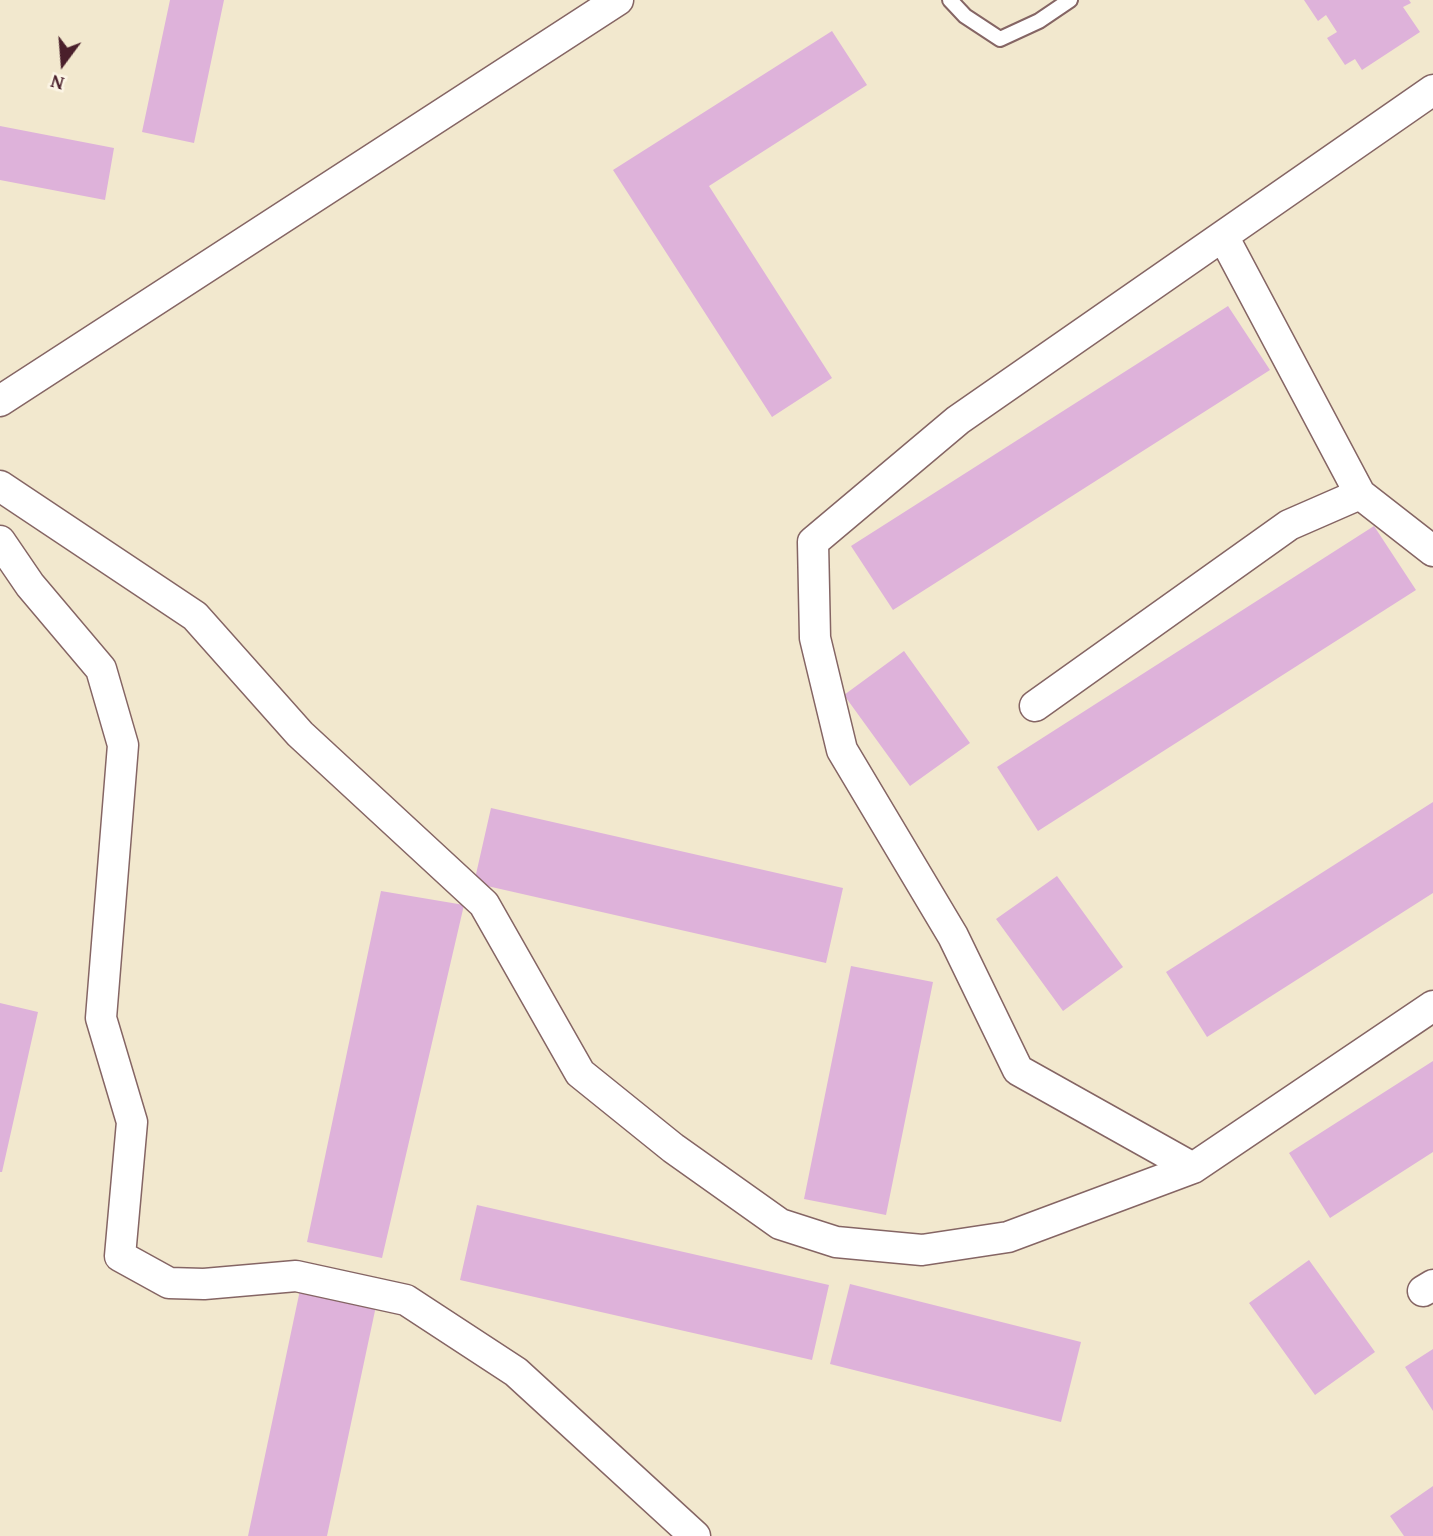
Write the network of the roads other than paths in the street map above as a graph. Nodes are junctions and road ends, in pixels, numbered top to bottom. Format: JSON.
{"nodes":[{"id":1,"x":618,"y":0,"type":"edge"},
{"id":2,"x":950,"y":0,"type":"edge"},
{"id":3,"x":1070,"y":0,"type":"edge"},
{"id":4,"x":1433,"y":90,"type":"edge"},
{"id":5,"x":1223,"y":236,"type":"junction"},
{"id":6,"x":0,"y":401,"type":"edge"},
{"id":7,"x":0,"y":486,"type":"edge"},
{"id":8,"x":1360,"y":494,"type":"junction"},
{"id":9,"x":0,"y":541,"type":"edge"},
{"id":10,"x":1433,"y":551,"type":"edge"},
{"id":11,"x":1035,"y":706,"type":"dead end"},
{"id":12,"x":1433,"y":1006,"type":"edge"},
{"id":13,"x":1193,"y":1168,"type":"junction"},
{"id":14,"x":695,"y":1536,"type":"edge"}],
"edges":[{"from":1,"to":6,"type":"street"},
{"from":2,"to":3,"type":"lane"},
{"from":4,"to":5,"type":"street"},
{"from":5,"to":8,"type":"street"},
{"from":5,"to":13,"type":"street"},
{"from":7,"to":13,"type":"street"},
{"from":8,"to":10,"type":"street"},
{"from":8,"to":11,"type":"street"},
{"from":9,"to":14,"type":"street"},
{"from":12,"to":13,"type":"street"}]}
